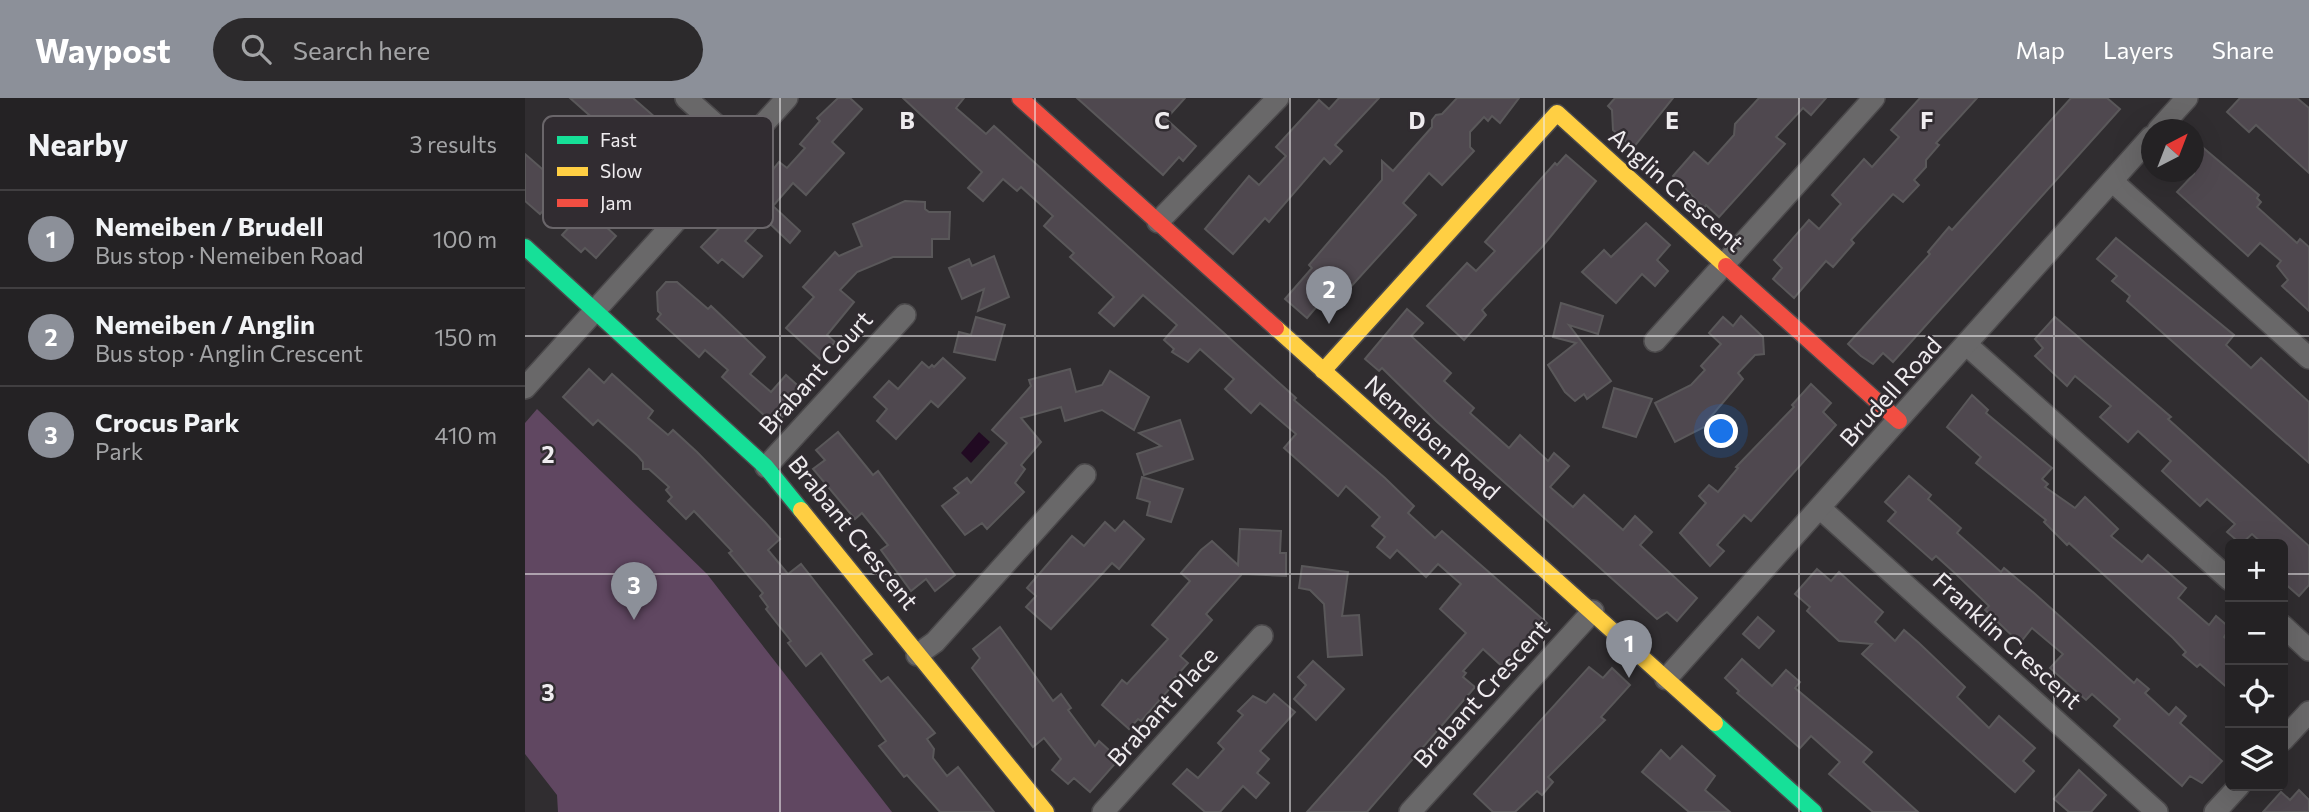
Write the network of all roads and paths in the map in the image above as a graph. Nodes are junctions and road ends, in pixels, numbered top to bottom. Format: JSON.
{"nodes":[{"id":1,"x":686,"y":98,"type":"edge"},
{"id":2,"x":787,"y":98,"type":"edge"},
{"id":3,"x":1020,"y":98,"type":"edge"},
{"id":4,"x":1278,"y":98,"type":"edge"},
{"id":5,"x":1874,"y":98,"type":"edge"},
{"id":6,"x":2187,"y":98,"type":"edge"},
{"id":7,"x":1563,"y":106,"type":"edge"},
{"id":8,"x":706,"y":116,"type":"edge"},
{"id":9,"x":770,"y":116,"type":"edge"},
{"id":10,"x":2168,"y":119,"type":"edge"},
{"id":11,"x":2141,"y":148,"type":"edge"},
{"id":12,"x":2112,"y":181,"type":"junction"},
{"id":13,"x":1158,"y":222,"type":"junction"},
{"id":14,"x":669,"y":228,"type":"edge"},
{"id":15,"x":525,"y":247,"type":"edge"},
{"id":16,"x":1724,"y":264,"type":"junction"},
{"id":17,"x":595,"y":310,"type":"junction"},
{"id":18,"x":905,"y":315,"type":"dead end"},
{"id":19,"x":1655,"y":341,"type":"dead end"},
{"id":20,"x":1968,"y":345,"type":"junction"},
{"id":21,"x":2309,"y":358,"type":"edge"},
{"id":22,"x":1323,"y":371,"type":"junction"},
{"id":23,"x":525,"y":388,"type":"edge"},
{"id":24,"x":1899,"y":421,"type":"junction"},
{"id":25,"x":766,"y":467,"type":"junction"},
{"id":26,"x":1085,"y":475,"type":"dead end"},
{"id":27,"x":1821,"y":509,"type":"junction"},
{"id":28,"x":2225,"y":576,"type":"edge"},
{"id":29,"x":1593,"y":611,"type":"junction"},
{"id":30,"x":2288,"y":631,"type":"edge"},
{"id":31,"x":1262,"y":636,"type":"dead end"},
{"id":32,"x":2309,"y":650,"type":"edge"},
{"id":33,"x":917,"y":655,"type":"junction"},
{"id":34,"x":1666,"y":679,"type":"junction"},
{"id":35,"x":2309,"y":712,"type":"edge"},
{"id":36,"x":2288,"y":735,"type":"edge"},
{"id":37,"x":2234,"y":791,"type":"edge"},
{"id":38,"x":2152,"y":810,"type":"edge"},
{"id":39,"x":1046,"y":812,"type":"edge"},
{"id":40,"x":1103,"y":812,"type":"edge"},
{"id":41,"x":1410,"y":812,"type":"edge"},
{"id":42,"x":1814,"y":812,"type":"edge"},
{"id":43,"x":2214,"y":812,"type":"edge"}],
"edges":[{"from":1,"to":8,"type":"street"},
{"from":2,"to":9,"type":"street"},
{"from":3,"to":13,"type":"street","name":"Nemeiben Road"},
{"from":4,"to":13,"type":"street"},
{"from":5,"to":16,"type":"street"},
{"from":6,"to":10,"type":"street"},
{"from":7,"to":16,"type":"street","name":"Anglin Crescent"},
{"from":7,"to":22,"type":"street","name":"Anglin Crescent"},
{"from":11,"to":12,"type":"street","name":"Brudell Road"},
{"from":12,"to":20,"type":"street","name":"Brudell Road"},
{"from":12,"to":21,"type":"street"},
{"from":13,"to":22,"type":"street","name":"Nemeiben Road"},
{"from":14,"to":17,"type":"street"},
{"from":15,"to":17,"type":"street","name":"Brabant Crescent"},
{"from":16,"to":19,"type":"street"},
{"from":16,"to":24,"type":"street","name":"Anglin Crescent"},
{"from":17,"to":23,"type":"street"},
{"from":17,"to":25,"type":"street","name":"Brabant Crescent"},
{"from":18,"to":25,"type":"street","name":"Brabant Court"},
{"from":20,"to":24,"type":"street","name":"Brudell Road"},
{"from":20,"to":28,"type":"street"},
{"from":22,"to":29,"type":"street","name":"Nemeiben Road"},
{"from":24,"to":27,"type":"street","name":"Brudell Road"},
{"from":25,"to":33,"type":"street","name":"Brabant Crescent"},
{"from":26,"to":33,"type":"street"},
{"from":27,"to":34,"type":"street","name":"Brudell Road"},
{"from":27,"to":38,"type":"street","name":"Franklin Crescent"},
{"from":29,"to":34,"type":"street","name":"Nemeiben Road"},
{"from":29,"to":41,"type":"street","name":"Brabant Crescent"},
{"from":30,"to":32,"type":"street"},
{"from":31,"to":40,"type":"street","name":"Brabant Place"},
{"from":33,"to":39,"type":"street","name":"Brabant Crescent"},
{"from":34,"to":42,"type":"street","name":"Nemeiben Road"},
{"from":35,"to":36,"type":"street"},
{"from":37,"to":43,"type":"street"}]}
